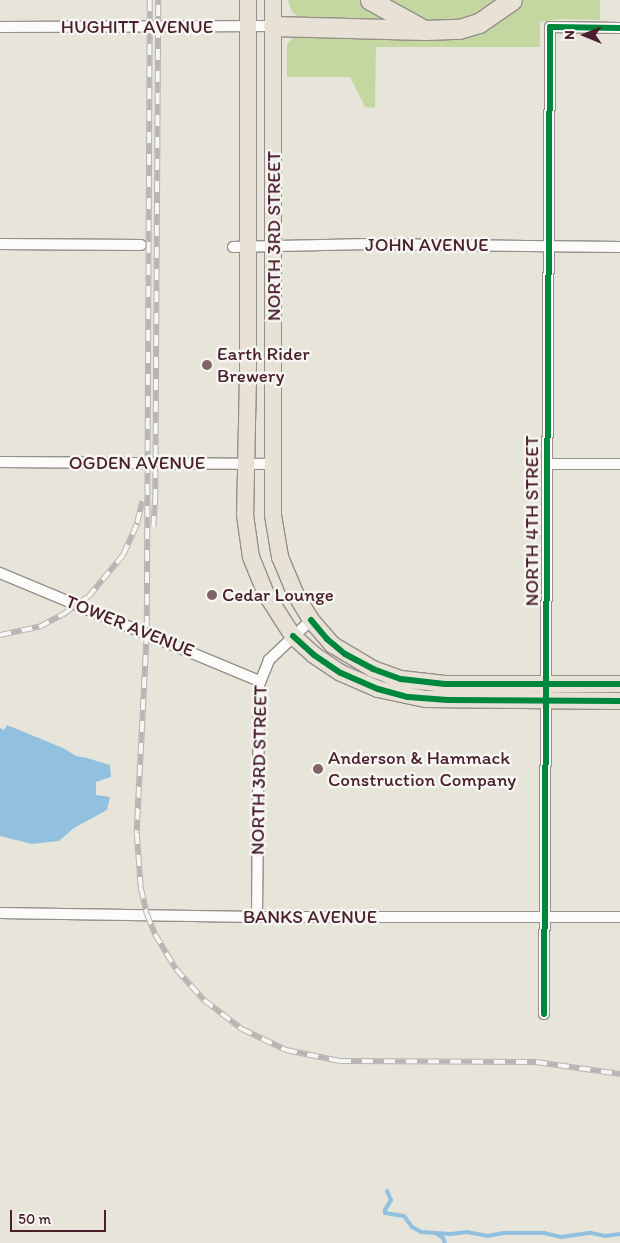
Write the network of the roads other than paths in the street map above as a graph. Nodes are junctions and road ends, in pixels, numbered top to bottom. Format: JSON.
{"nodes":[{"id":1,"x":248,"y":0,"type":"edge"},
{"id":2,"x":273,"y":0,"type":"edge"},
{"id":3,"x":370,"y":0,"type":"edge"},
{"id":4,"x":512,"y":0,"type":"edge"},
{"id":5,"x":0,"y":26,"type":"edge"},
{"id":6,"x":273,"y":26,"type":"junction"},
{"id":7,"x":248,"y":27,"type":"junction"},
{"id":8,"x":620,"y":28,"type":"edge"},
{"id":9,"x":425,"y":30,"type":"junction"},
{"id":10,"x":0,"y":244,"type":"edge"},
{"id":11,"x":141,"y":245,"type":"dead end"},
{"id":12,"x":274,"y":246,"type":"junction"},
{"id":13,"x":548,"y":246,"type":"junction"},
{"id":14,"x":241,"y":247,"type":"junction"},
{"id":15,"x":620,"y":247,"type":"edge"},
{"id":16,"x":0,"y":462,"type":"edge"},
{"id":17,"x":245,"y":464,"type":"junction"},
{"id":18,"x":274,"y":464,"type":"junction"},
{"id":19,"x":547,"y":464,"type":"junction"},
{"id":20,"x":620,"y":464,"type":"edge"},
{"id":21,"x":0,"y":573,"type":"edge"},
{"id":22,"x":311,"y":620,"type":"junction"},
{"id":23,"x":293,"y":636,"type":"junction"},
{"id":24,"x":260,"y":681,"type":"junction"},
{"id":25,"x":620,"y":684,"type":"edge"},
{"id":26,"x":546,"y":692,"type":"junction"},
{"id":27,"x":620,"y":701,"type":"edge"},
{"id":28,"x":0,"y":913,"type":"edge"},
{"id":29,"x":544,"y":916,"type":"junction"},
{"id":30,"x":257,"y":917,"type":"junction"},
{"id":31,"x":620,"y":917,"type":"edge"},
{"id":32,"x":544,"y":1014,"type":"dead end"}],
"edges":[{"from":1,"to":7,"type":"main road","name":"NORTH 3RD STREET"},
{"from":2,"to":6,"type":"main road","name":"NORTH 3RD STREET"},
{"from":3,"to":9,"type":"highway"},
{"from":4,"to":9,"type":"highway"},
{"from":5,"to":7,"type":"street","name":"HUGHITT AVENUE"},
{"from":6,"to":7,"type":"street","name":"HUGHITT AVENUE"},
{"from":6,"to":9,"type":"highway"},
{"from":6,"to":12,"type":"main road","name":"NORTH 3RD STREET"},
{"from":7,"to":14,"type":"main road","name":"NORTH 3RD STREET"},
{"from":8,"to":13,"type":"street","name":"NORTH 4TH STREET"},
{"from":10,"to":11,"type":"street"},
{"from":12,"to":13,"type":"street","name":"JOHN AVENUE"},
{"from":12,"to":14,"type":"street","name":"JOHN AVENUE"},
{"from":12,"to":18,"type":"main road","name":"NORTH 3RD STREET"},
{"from":13,"to":15,"type":"street","name":"JOHN AVENUE"},
{"from":13,"to":19,"type":"street","name":"NORTH 4TH STREET"},
{"from":14,"to":17,"type":"main road","name":"NORTH 3RD STREET"},
{"from":16,"to":17,"type":"street","name":"OGDEN AVENUE"},
{"from":17,"to":18,"type":"street","name":"OGDEN AVENUE"},
{"from":17,"to":23,"type":"main road","name":"NORTH 3RD STREET"},
{"from":18,"to":22,"type":"main road","name":"NORTH 3RD STREET"},
{"from":19,"to":20,"type":"street"},
{"from":19,"to":26,"type":"street","name":"NORTH 4TH STREET"},
{"from":21,"to":24,"type":"street","name":"TOWER AVENUE"},
{"from":22,"to":23,"type":"street","name":"NORTH 3RD STREET"},
{"from":22,"to":26,"type":"main road"},
{"from":23,"to":24,"type":"street","name":"NORTH 3RD STREET"},
{"from":23,"to":26,"type":"main road"},
{"from":24,"to":30,"type":"street","name":"NORTH 3RD STREET"},
{"from":25,"to":26,"type":"main road"},
{"from":26,"to":27,"type":"main road"},
{"from":26,"to":29,"type":"street","name":"NORTH 4TH STREET"},
{"from":28,"to":30,"type":"street","name":"BANKS AVENUE"},
{"from":29,"to":30,"type":"street","name":"BANKS AVENUE"},
{"from":29,"to":31,"type":"street","name":"BANKS AVENUE"},
{"from":29,"to":32,"type":"street","name":"NORTH 4TH STREET"}]}
